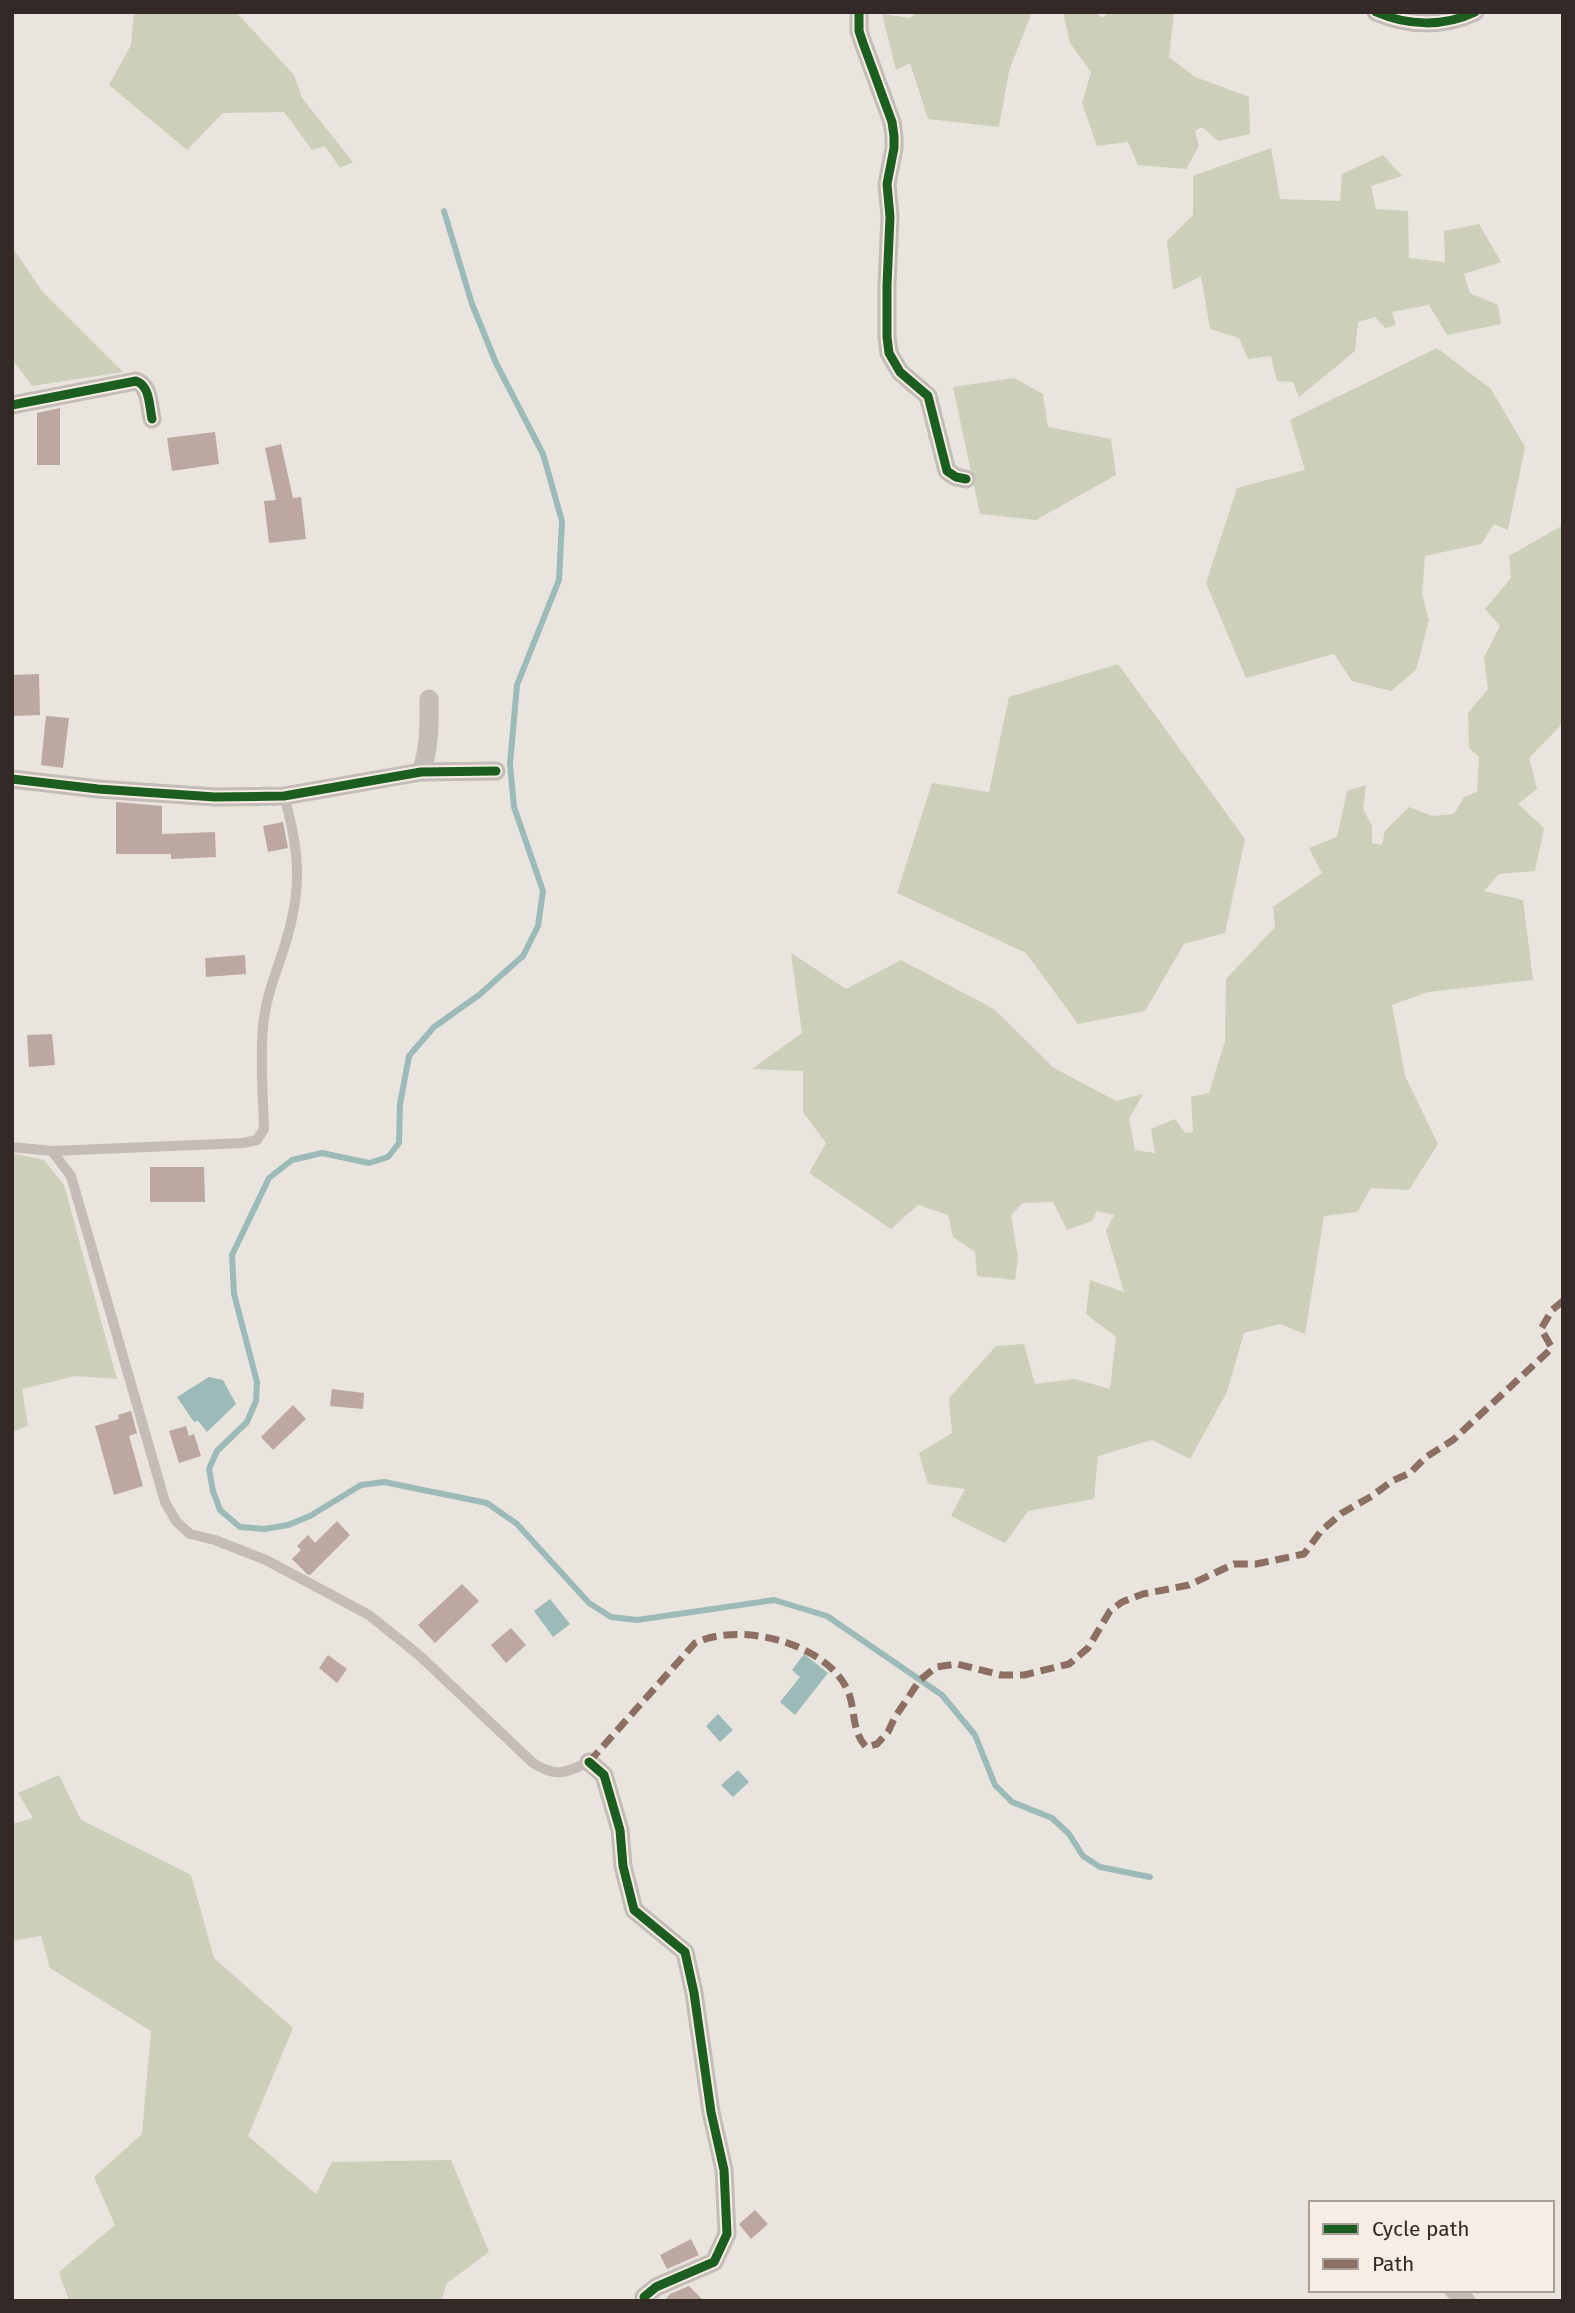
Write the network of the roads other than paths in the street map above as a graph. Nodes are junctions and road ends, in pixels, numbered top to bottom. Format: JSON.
{"nodes":[{"id":1,"x":859,"y":12,"type":"edge"},
{"id":2,"x":1377,"y":12,"type":"edge"},
{"id":3,"x":1475,"y":12,"type":"edge"},
{"id":4,"x":12,"y":405,"type":"edge"},
{"id":5,"x":152,"y":419,"type":"dead end"},
{"id":6,"x":966,"y":480,"type":"dead end"},
{"id":7,"x":429,"y":699,"type":"dead end"},
{"id":8,"x":496,"y":771,"type":"dead end"},
{"id":9,"x":421,"y":772,"type":"junction"},
{"id":10,"x":12,"y":779,"type":"edge"},
{"id":11,"x":284,"y":796,"type":"junction"},
{"id":12,"x":12,"y":1146,"type":"edge"},
{"id":13,"x":52,"y":1152,"type":"junction"},
{"id":14,"x":589,"y":1762,"type":"joint"},
{"id":15,"x":645,"y":2301,"type":"edge"}],
"edges":[{"from":1,"to":6,"type":"street"},
{"from":2,"to":3,"type":"street"},
{"from":4,"to":5,"type":"street"},
{"from":7,"to":9,"type":"street"},
{"from":8,"to":9,"type":"street"},
{"from":9,"to":11,"type":"street"},
{"from":10,"to":11,"type":"street"},
{"from":11,"to":13,"type":"lane"},
{"from":12,"to":13,"type":"lane"},
{"from":13,"to":14,"type":"lane"},
{"from":14,"to":15,"type":"street"}]}
